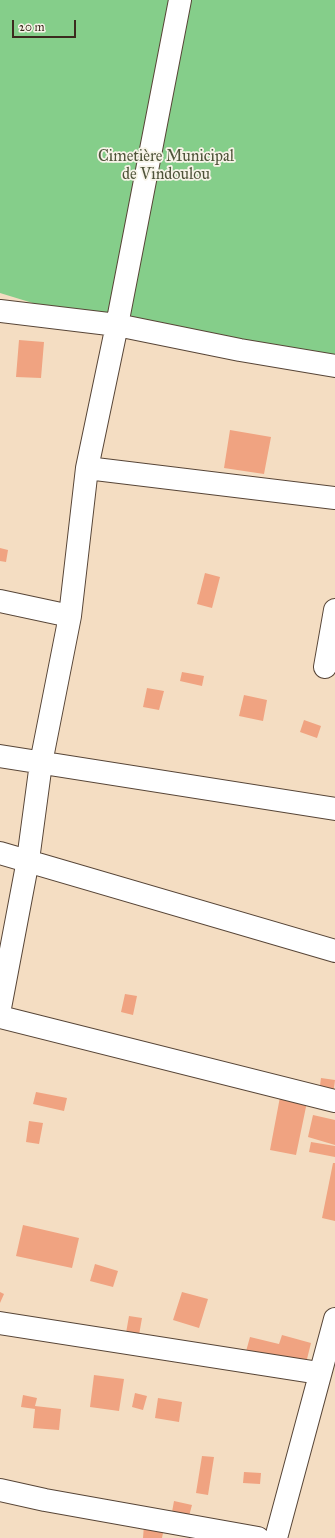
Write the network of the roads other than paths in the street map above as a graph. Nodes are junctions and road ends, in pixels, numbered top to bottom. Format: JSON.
{"nodes":[{"id":1,"x":180,"y":0,"type":"edge"},
{"id":2,"x":0,"y":311,"type":"edge"},
{"id":3,"x":117,"y":325,"type":"junction"},
{"id":4,"x":335,"y":366,"type":"edge"},
{"id":5,"x":87,"y":468,"type":"junction"},
{"id":6,"x":335,"y":498,"type":"edge"},
{"id":7,"x":0,"y":601,"type":"edge"},
{"id":8,"x":335,"y":610,"type":"edge"},
{"id":9,"x":70,"y":616,"type":"junction"},
{"id":10,"x":325,"y":667,"type":"dead end"},
{"id":11,"x":0,"y":756,"type":"edge"},
{"id":12,"x":42,"y":763,"type":"junction"},
{"id":13,"x":335,"y":808,"type":"edge"},
{"id":14,"x":0,"y":854,"type":"edge"},
{"id":15,"x":28,"y":860,"type":"junction"},
{"id":16,"x":335,"y":951,"type":"edge"},
{"id":17,"x":0,"y":1008,"type":"edge"},
{"id":18,"x":0,"y":1017,"type":"edge"},
{"id":19,"x":335,"y":1101,"type":"edge"},
{"id":20,"x":335,"y":1319,"type":"edge"},
{"id":21,"x":0,"y":1323,"type":"edge"},
{"id":22,"x":319,"y":1373,"type":"junction"},
{"id":23,"x":0,"y":1490,"type":"edge"},
{"id":24,"x":258,"y":1538,"type":"edge"},
{"id":25,"x":276,"y":1538,"type":"edge"}],
"edges":[{"from":1,"to":3,"type":"street"},
{"from":2,"to":3,"type":"street"},
{"from":3,"to":4,"type":"street"},
{"from":3,"to":5,"type":"street"},
{"from":5,"to":6,"type":"street"},
{"from":5,"to":9,"type":"street"},
{"from":7,"to":9,"type":"street"},
{"from":8,"to":10,"type":"street"},
{"from":9,"to":12,"type":"street"},
{"from":11,"to":12,"type":"street"},
{"from":12,"to":13,"type":"street"},
{"from":12,"to":15,"type":"street"},
{"from":14,"to":15,"type":"street"},
{"from":15,"to":16,"type":"street"},
{"from":15,"to":17,"type":"street"},
{"from":18,"to":19,"type":"street"},
{"from":20,"to":22,"type":"street"},
{"from":21,"to":22,"type":"street"},
{"from":22,"to":25,"type":"street"},
{"from":23,"to":24,"type":"street"}]}
